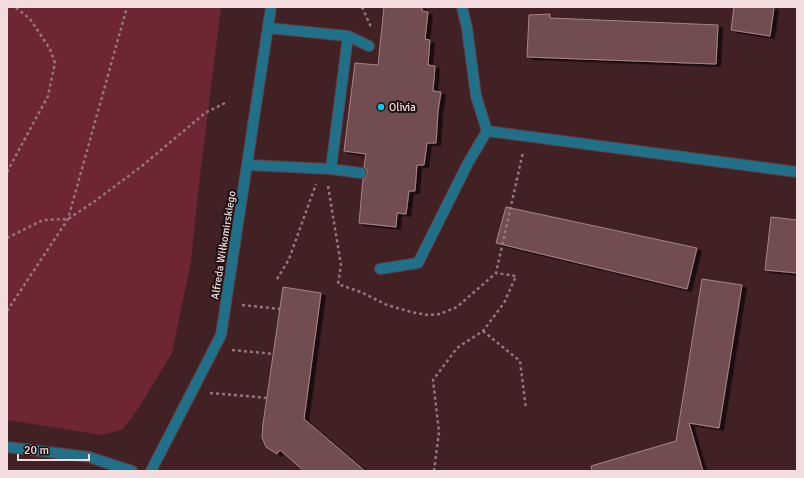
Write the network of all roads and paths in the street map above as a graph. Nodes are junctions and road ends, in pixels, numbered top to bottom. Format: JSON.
{"nodes":[{"id":1,"x":15,"y":7,"type":"edge"},
{"id":2,"x":127,"y":7,"type":"edge"},
{"id":3,"x":271,"y":7,"type":"edge"},
{"id":4,"x":462,"y":7,"type":"edge"},
{"id":5,"x":268,"y":28,"type":"junction"},
{"id":6,"x":348,"y":36,"type":"junction"},
{"id":7,"x":369,"y":46,"type":"dead end"},
{"id":8,"x":225,"y":103,"type":"dead end"},
{"id":9,"x":487,"y":131,"type":"junction"},
{"id":10,"x":525,"y":135,"type":"junction"},
{"id":11,"x":247,"y":165,"type":"junction"},
{"id":12,"x":326,"y":169,"type":"junction"},
{"id":13,"x":7,"y":172,"type":"edge"},
{"id":14,"x":797,"y":172,"type":"edge"},
{"id":15,"x":361,"y":173,"type":"dead end"},
{"id":16,"x":68,"y":219,"type":"junction"},
{"id":17,"x":7,"y":238,"type":"edge"},
{"id":18,"x":380,"y":269,"type":"dead end"},
{"id":19,"x":277,"y":279,"type":"dead end"},
{"id":20,"x":226,"y":303,"type":"junction"},
{"id":21,"x":280,"y":309,"type":"dead end"},
{"id":22,"x":7,"y":311,"type":"edge"},
{"id":23,"x":484,"y":332,"type":"junction"},
{"id":24,"x":213,"y":349,"type":"junction"},
{"id":25,"x":274,"y":354,"type":"dead end"},
{"id":26,"x":192,"y":392,"type":"junction"},
{"id":27,"x":268,"y":398,"type":"dead end"},
{"id":28,"x":526,"y":409,"type":"dead end"},
{"id":29,"x":7,"y":447,"type":"edge"},
{"id":30,"x":132,"y":471,"type":"edge"},
{"id":31,"x":150,"y":471,"type":"edge"},
{"id":32,"x":434,"y":471,"type":"edge"}],
"edges":[{"from":1,"to":13,"type":"path"},
{"from":2,"to":16,"type":"path"},
{"from":3,"to":5,"type":"street","name":"Alfreda Wiłkomirskiego"},
{"from":4,"to":9,"type":"street"},
{"from":5,"to":6,"type":"street"},
{"from":5,"to":11,"type":"street","name":"Alfreda Wiłkomirskiego"},
{"from":6,"to":7,"type":"street"},
{"from":6,"to":12,"type":"street"},
{"from":8,"to":16,"type":"path"},
{"from":9,"to":10,"type":"street"},
{"from":9,"to":18,"type":"street"},
{"from":10,"to":14,"type":"street"},
{"from":10,"to":23,"type":"path"},
{"from":11,"to":12,"type":"street"},
{"from":11,"to":20,"type":"street","name":"Alfreda Wiłkomirskiego"},
{"from":12,"to":15,"type":"street"},
{"from":12,"to":19,"type":"path"},
{"from":16,"to":17,"type":"path"},
{"from":16,"to":22,"type":"path"},
{"from":20,"to":21,"type":"path"},
{"from":20,"to":24,"type":"street","name":"Alfreda Wiłkomirskiego"},
{"from":23,"to":28,"type":"path"},
{"from":23,"to":32,"type":"path"},
{"from":24,"to":25,"type":"path"},
{"from":24,"to":26,"type":"street","name":"Alfreda Wiłkomirskiego"},
{"from":26,"to":27,"type":"path"},
{"from":26,"to":31,"type":"street","name":"Alfreda Wiłkomirskiego"},
{"from":29,"to":30,"type":"street"}]}
